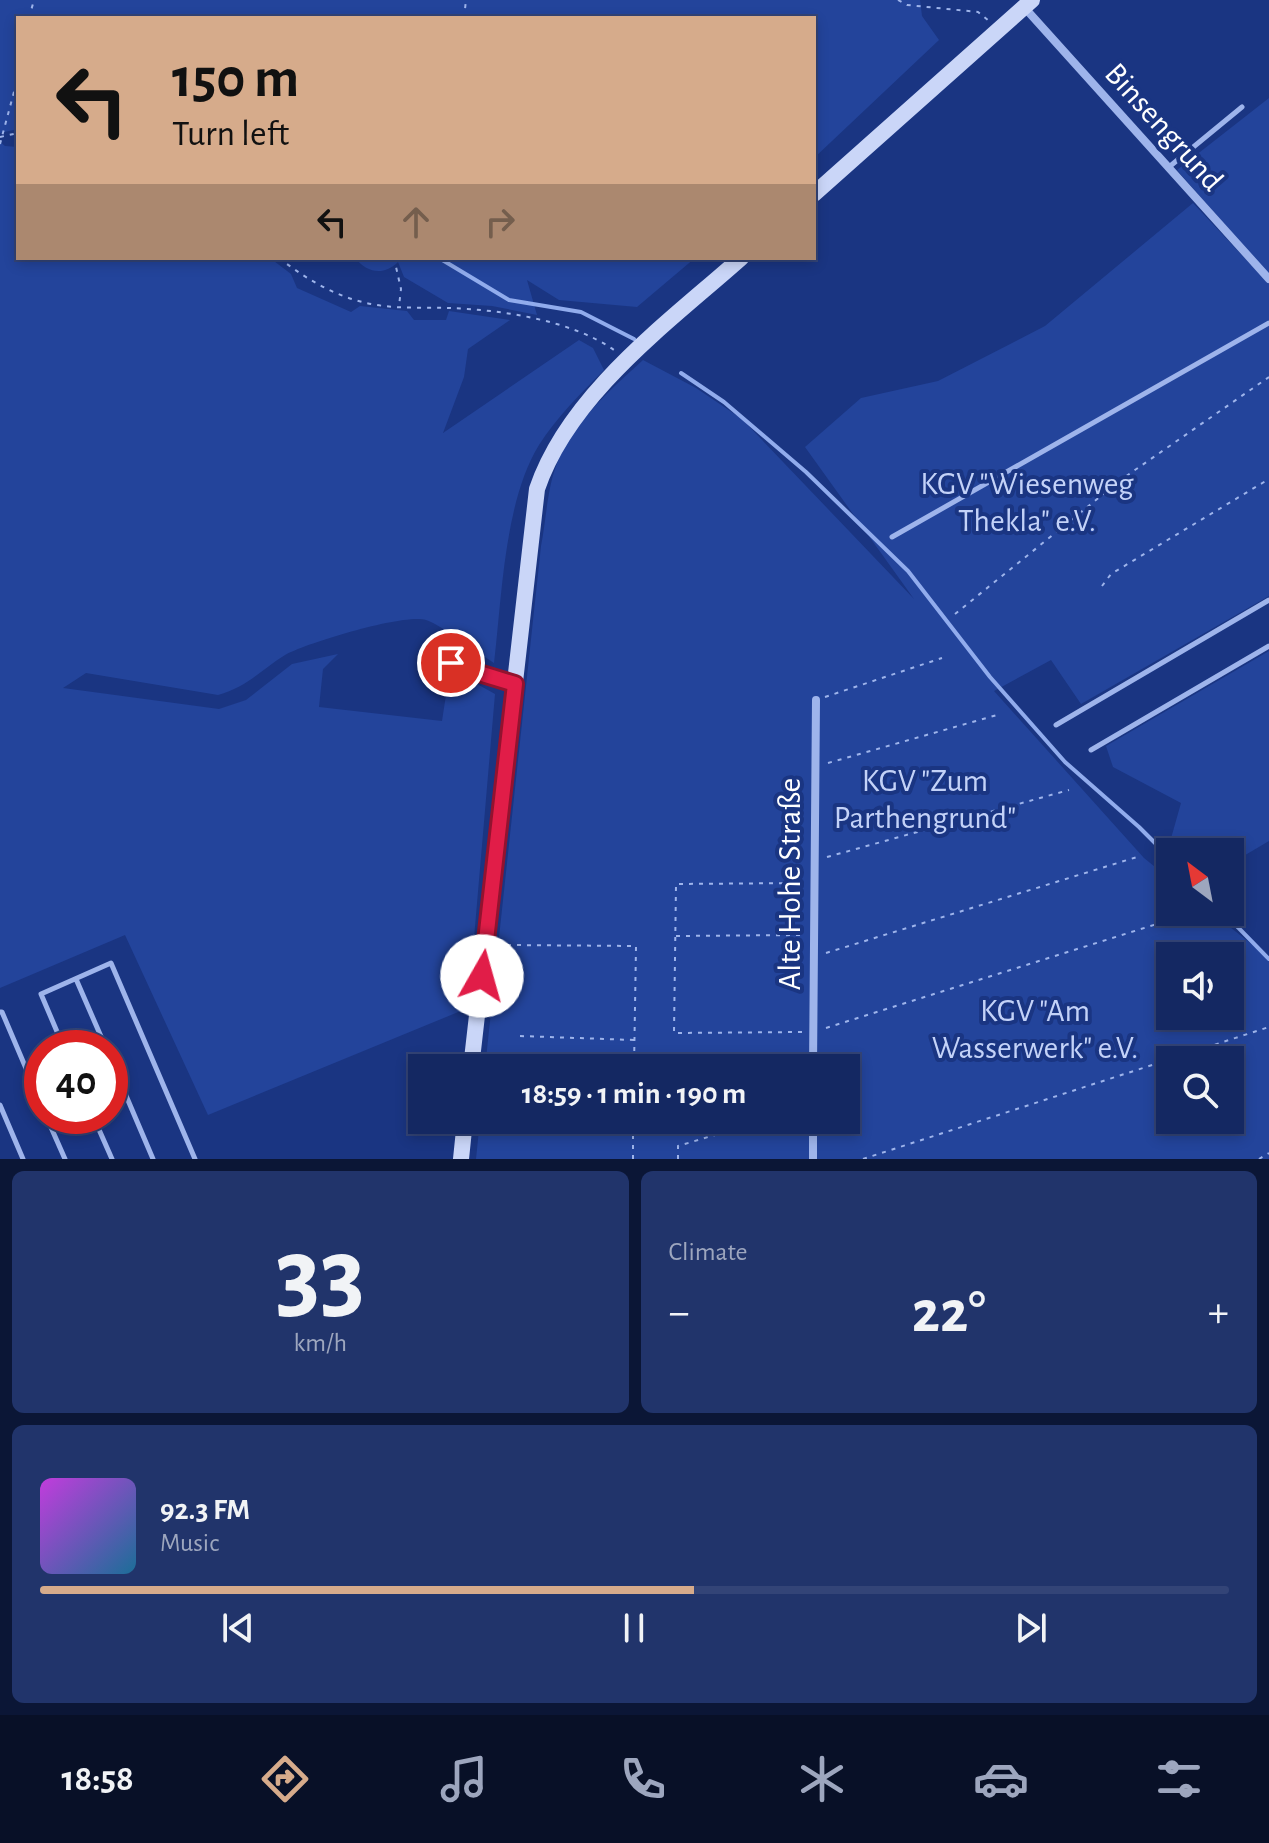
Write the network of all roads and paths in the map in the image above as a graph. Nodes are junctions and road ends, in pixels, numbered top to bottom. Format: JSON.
{"nodes":[{"id":1,"x":898,"y":0,"type":"edge"},
{"id":2,"x":1028,"y":3,"type":"edge"},
{"id":3,"x":999,"y":29,"type":"junction"},
{"id":4,"x":16,"y":84,"type":"edge"},
{"id":5,"x":1242,"y":107,"type":"dead end"},
{"id":6,"x":1,"y":137,"type":"edge"},
{"id":7,"x":0,"y":144,"type":"edge"},
{"id":8,"x":1168,"y":168,"type":"junction"},
{"id":9,"x":816,"y":192,"type":"edge"},
{"id":10,"x":282,"y":260,"type":"edge"},
{"id":11,"x":394,"y":260,"type":"edge"},
{"id":12,"x":739,"y":260,"type":"edge"},
{"id":13,"x":1269,"y":279,"type":"edge"},
{"id":14,"x":399,"y":307,"type":"junction"},
{"id":15,"x":1269,"y":323,"type":"edge"},
{"id":16,"x":626,"y":361,"type":"junction"},
{"id":17,"x":1269,"y":377,"type":"edge"},
{"id":18,"x":1269,"y":479,"type":"edge"},
{"id":19,"x":892,"y":537,"type":"dead end"},
{"id":20,"x":1102,"y":586,"type":"dead end"},
{"id":21,"x":1269,"y":600,"type":"edge"},
{"id":22,"x":955,"y":614,"type":"dead end"},
{"id":23,"x":1269,"y":646,"type":"edge"},
{"id":24,"x":942,"y":658,"type":"dead end"},
{"id":25,"x":451,"y":663,"type":"dead end"},
{"id":26,"x":515,"y":684,"type":"junction"},
{"id":27,"x":816,"y":700,"type":"joint"},
{"id":28,"x":997,"y":715,"type":"dead end"},
{"id":29,"x":1056,"y":725,"type":"dead end"},
{"id":30,"x":1091,"y":750,"type":"dead end"},
{"id":31,"x":815,"y":766,"type":"junction"},
{"id":32,"x":1069,"y":790,"type":"dead end"},
{"id":33,"x":1137,"y":857,"type":"dead end"},
{"id":34,"x":814,"y":861,"type":"junction"},
{"id":35,"x":814,"y":883,"type":"junction"},
{"id":36,"x":1156,"y":924,"type":"edge"},
{"id":37,"x":814,"y":935,"type":"junction"},
{"id":38,"x":675,"y":936,"type":"junction"},
{"id":39,"x":507,"y":945,"type":"dead end"},
{"id":40,"x":814,"y":957,"type":"junction"},
{"id":41,"x":76,"y":979,"type":"junction"},
{"id":42,"x":0,"y":1012,"type":"edge"},
{"id":43,"x":1269,"y":1027,"type":"edge"},
{"id":44,"x":56,"y":1030,"type":"edge"},
{"id":45,"x":98,"y":1030,"type":"edge"},
{"id":46,"x":813,"y":1032,"type":"junction"},
{"id":47,"x":520,"y":1036,"type":"dead end"},
{"id":48,"x":635,"y":1040,"type":"junction"},
{"id":49,"x":473,"y":1054,"type":"edge"},
{"id":50,"x":634,"y":1054,"type":"edge"},
{"id":51,"x":813,"y":1054,"type":"edge"},
{"id":52,"x":24,"y":1066,"type":"edge"},
{"id":53,"x":128,"y":1100,"type":"edge"},
{"id":54,"x":0,"y":1105,"type":"edge"},
{"id":55,"x":54,"y":1134,"type":"edge"},
{"id":56,"x":101,"y":1134,"type":"edge"},
{"id":57,"x":464,"y":1134,"type":"edge"},
{"id":58,"x":633,"y":1134,"type":"edge"},
{"id":59,"x":718,"y":1134,"type":"edge"},
{"id":60,"x":813,"y":1134,"type":"edge"},
{"id":61,"x":1269,"y":1153,"type":"edge"},
{"id":62,"x":23,"y":1159,"type":"edge"},
{"id":63,"x":65,"y":1159,"type":"edge"},
{"id":64,"x":112,"y":1159,"type":"edge"},
{"id":65,"x":153,"y":1159,"type":"edge"},
{"id":66,"x":195,"y":1159,"type":"edge"},
{"id":67,"x":461,"y":1159,"type":"edge"},
{"id":68,"x":633,"y":1159,"type":"edge"},
{"id":69,"x":678,"y":1159,"type":"edge"},
{"id":70,"x":813,"y":1159,"type":"edge"},
{"id":71,"x":863,"y":1159,"type":"edge"},
{"id":72,"x":1259,"y":1159,"type":"edge"}],
"edges":[{"from":1,"to":3,"type":"path"},
{"from":2,"to":3,"type":"street"},
{"from":2,"to":8,"type":"street","name":"Binsengrund"},
{"from":3,"to":9,"type":"street"},
{"from":4,"to":6,"type":"path"},
{"from":5,"to":8,"type":"lane"},
{"from":6,"to":7,"type":"path"},
{"from":8,"to":13,"type":"street","name":"Binsengrund"},
{"from":10,"to":14,"type":"path"},
{"from":11,"to":14,"type":"path"},
{"from":12,"to":16,"type":"street"},
{"from":14,"to":16,"type":"path"},
{"from":15,"to":19,"type":"lane"},
{"from":16,"to":26,"type":"street"},
{"from":17,"to":22,"type":"path"},
{"from":18,"to":20,"type":"path"},
{"from":21,"to":29,"type":"lane"},
{"from":23,"to":30,"type":"lane"},
{"from":24,"to":27,"type":"path"},
{"from":25,"to":26,"type":"lane"},
{"from":26,"to":49,"type":"street"},
{"from":27,"to":31,"type":"street","name":"Alte Hohe Straße"},
{"from":28,"to":31,"type":"path"},
{"from":31,"to":34,"type":"street","name":"Alte Hohe Straße"},
{"from":32,"to":34,"type":"path"},
{"from":33,"to":40,"type":"path"},
{"from":34,"to":35,"type":"street","name":"Alte Hohe Straße"},
{"from":35,"to":37,"type":"street","name":"Alte Hohe Straße"},
{"from":35,"to":38,"type":"path"},
{"from":36,"to":46,"type":"path"},
{"from":37,"to":38,"type":"path"},
{"from":37,"to":40,"type":"street","name":"Alte Hohe Straße"},
{"from":38,"to":46,"type":"path"},
{"from":39,"to":48,"type":"path"},
{"from":40,"to":46,"type":"street","name":"Alte Hohe Straße"},
{"from":41,"to":44,"type":"lane"},
{"from":41,"to":45,"type":"lane"},
{"from":41,"to":66,"type":"lane"},
{"from":42,"to":52,"type":"lane"},
{"from":43,"to":71,"type":"path"},
{"from":46,"to":51,"type":"street","name":"Alte Hohe Straße"},
{"from":47,"to":48,"type":"path"},
{"from":48,"to":50,"type":"path"},
{"from":53,"to":65,"type":"lane"},
{"from":54,"to":62,"type":"lane"},
{"from":55,"to":63,"type":"lane"},
{"from":56,"to":64,"type":"lane"},
{"from":57,"to":67,"type":"street"},
{"from":58,"to":68,"type":"path"},
{"from":59,"to":69,"type":"path"},
{"from":60,"to":70,"type":"street"},
{"from":61,"to":72,"type":"path"}]}
